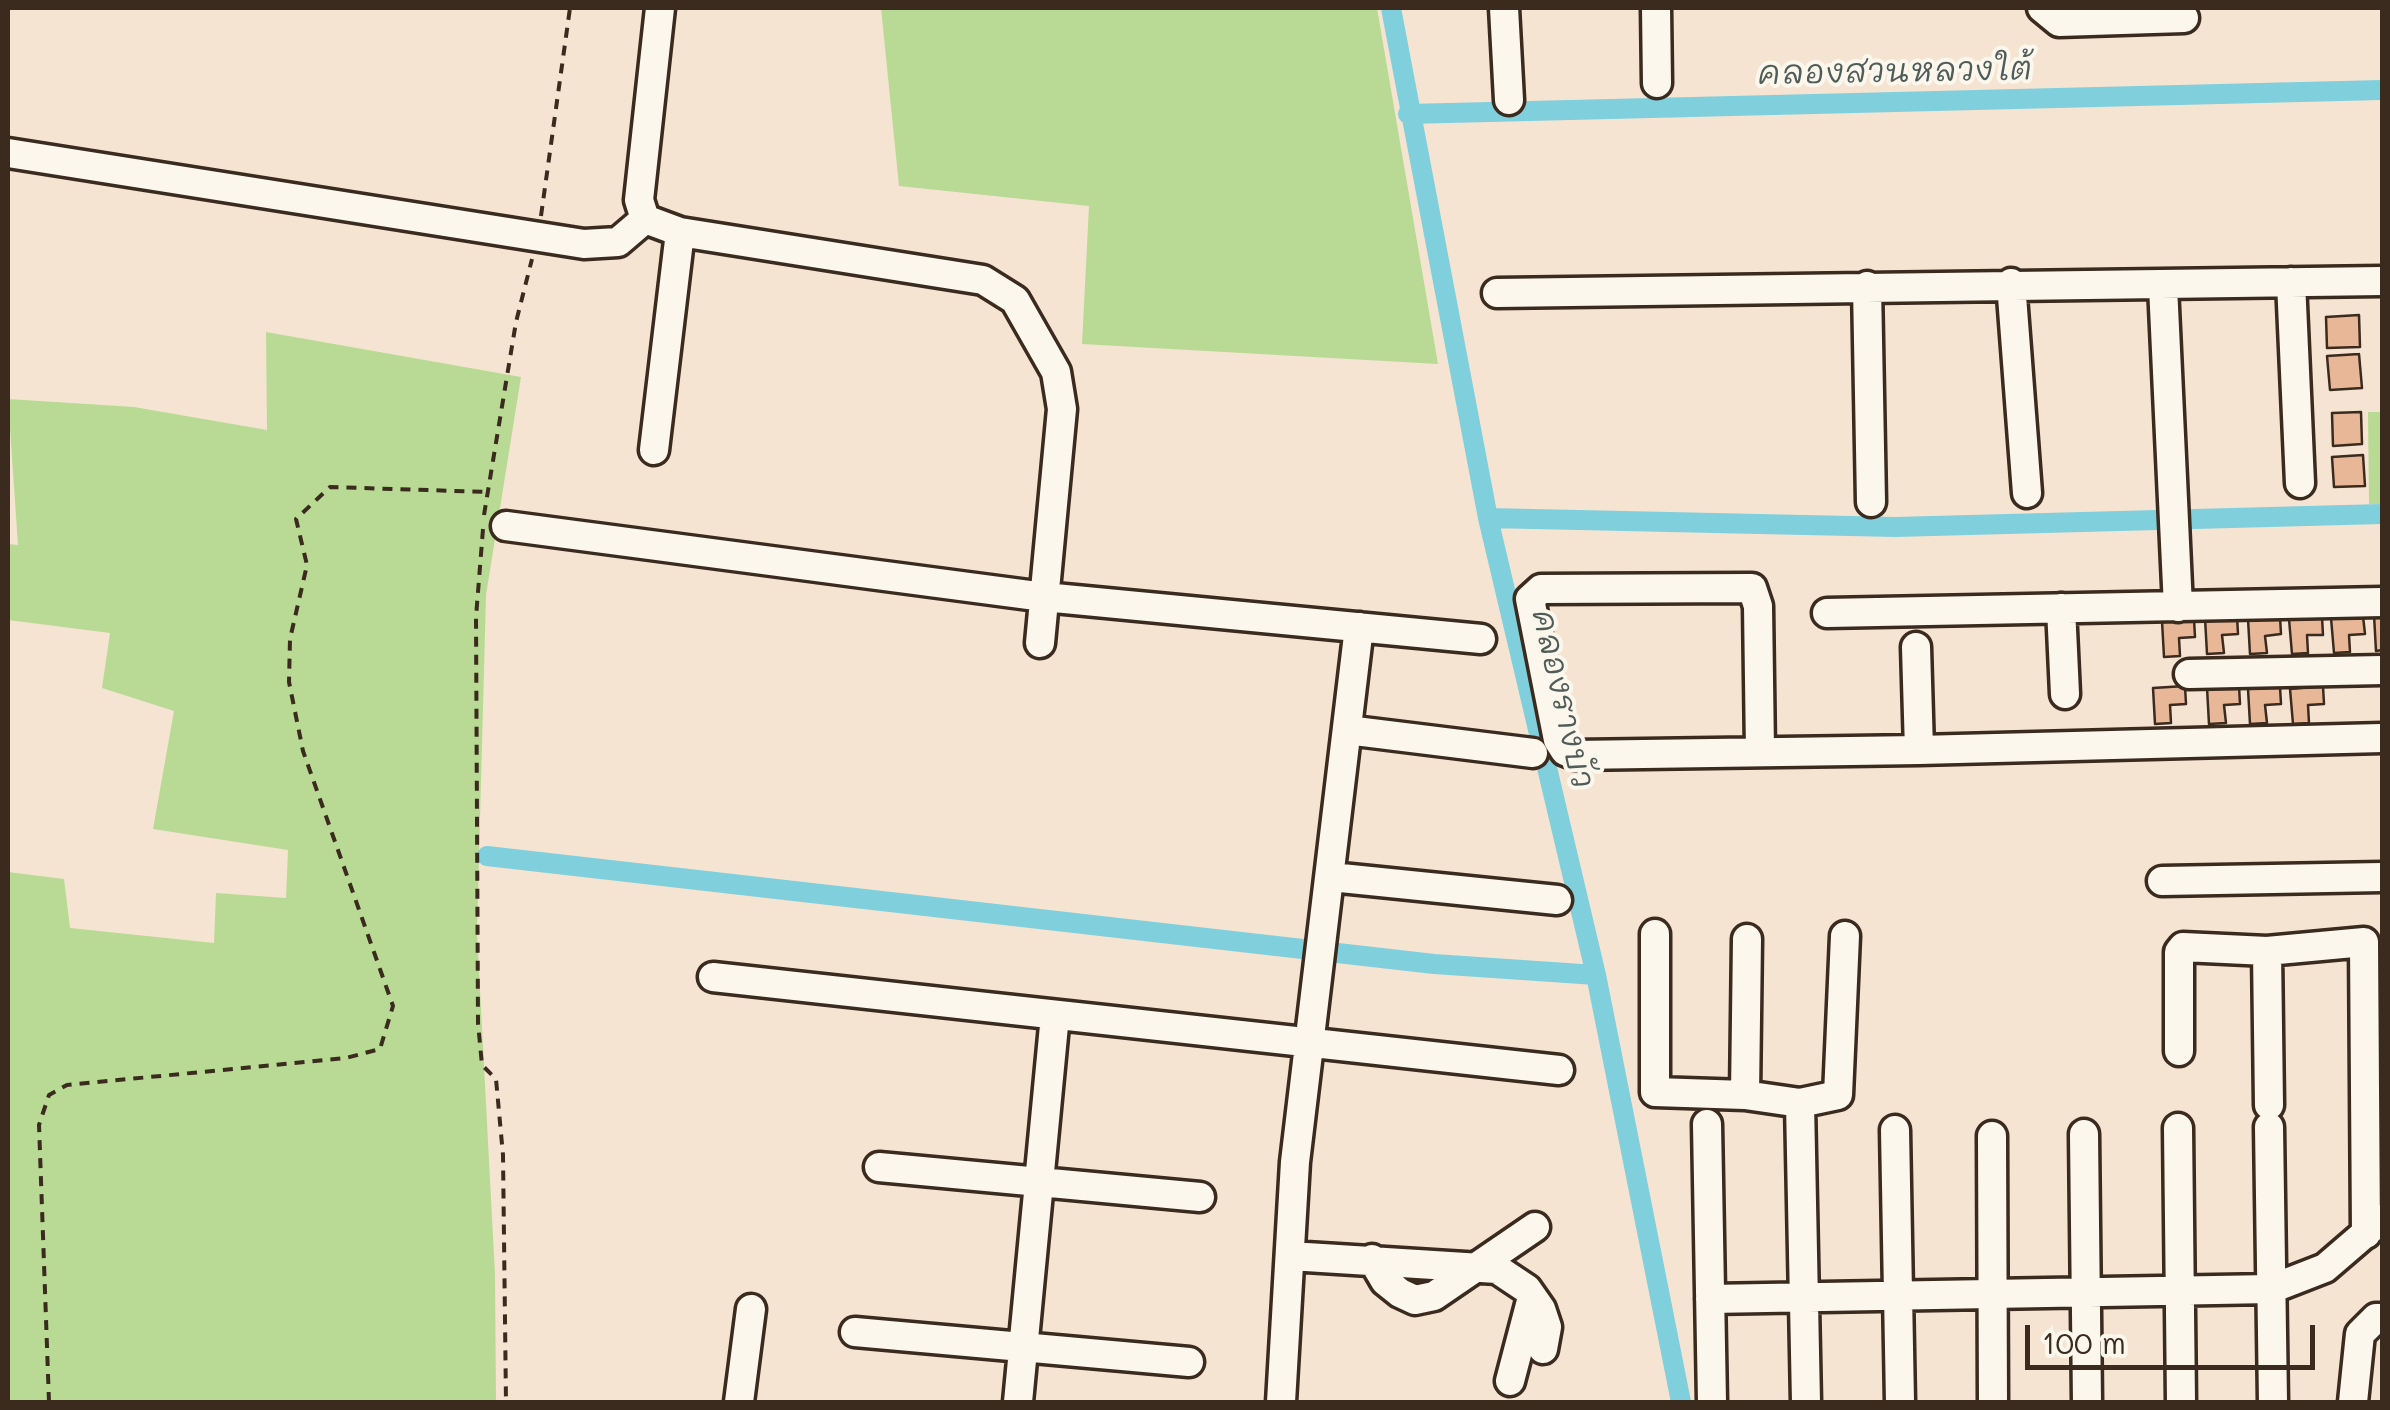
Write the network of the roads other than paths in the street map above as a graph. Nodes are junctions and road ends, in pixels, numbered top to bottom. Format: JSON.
{"nodes":[{"id":1,"x":660,"y":8,"type":"edge"},
{"id":2,"x":1504,"y":8,"type":"edge"},
{"id":3,"x":1656,"y":8,"type":"edge"},
{"id":4,"x":2042,"y":8,"type":"edge"},
{"id":5,"x":2184,"y":18,"type":"dead end"},
{"id":6,"x":1657,"y":83,"type":"dead end"},
{"id":7,"x":1509,"y":100,"type":"dead end"},
{"id":8,"x":8,"y":153,"type":"edge"},
{"id":9,"x":645,"y":219,"type":"junction"},
{"id":10,"x":680,"y":232,"type":"junction"},
{"id":11,"x":2382,"y":280,"type":"edge"},
{"id":12,"x":2292,"y":282,"type":"junction"},
{"id":13,"x":2011,"y":283,"type":"junction"},
{"id":14,"x":1866,"y":286,"type":"junction"},
{"id":15,"x":2163,"y":286,"type":"junction"},
{"id":16,"x":1497,"y":293,"type":"dead end"},
{"id":17,"x":654,"y":450,"type":"dead end"},
{"id":18,"x":2300,"y":483,"type":"dead end"},
{"id":19,"x":2027,"y":494,"type":"dead end"},
{"id":20,"x":1871,"y":502,"type":"dead end"},
{"id":21,"x":506,"y":526,"type":"dead end"},
{"id":22,"x":1044,"y":597,"type":"junction"},
{"id":23,"x":2382,"y":602,"type":"edge"},
{"id":24,"x":2178,"y":607,"type":"junction"},
{"id":25,"x":2061,"y":608,"type":"junction"},
{"id":26,"x":1827,"y":613,"type":"dead end"},
{"id":27,"x":1359,"y":628,"type":"junction"},
{"id":28,"x":1481,"y":640,"type":"dead end"},
{"id":29,"x":1040,"y":643,"type":"dead end"},
{"id":30,"x":1916,"y":647,"type":"dead end"},
{"id":31,"x":2382,"y":670,"type":"edge"},
{"id":32,"x":2189,"y":674,"type":"dead end"},
{"id":33,"x":2065,"y":694,"type":"dead end"},
{"id":34,"x":1347,"y":730,"type":"junction"},
{"id":35,"x":2382,"y":738,"type":"edge"},
{"id":36,"x":1919,"y":750,"type":"junction"},
{"id":37,"x":1534,"y":752,"type":"dead end"},
{"id":38,"x":1760,"y":752,"type":"junction"},
{"id":39,"x":1331,"y":877,"type":"junction"},
{"id":40,"x":2382,"y":877,"type":"edge"},
{"id":41,"x":2162,"y":881,"type":"dead end"},
{"id":42,"x":1557,"y":900,"type":"dead end"},
{"id":43,"x":1654,"y":934,"type":"dead end"},
{"id":44,"x":1846,"y":936,"type":"dead end"},
{"id":45,"x":1747,"y":938,"type":"dead end"},
{"id":46,"x":2267,"y":951,"type":"junction"},
{"id":47,"x":712,"y":977,"type":"dead end"},
{"id":48,"x":2373,"y":988,"type":"edge"},
{"id":49,"x":1055,"y":1015,"type":"junction"},
{"id":50,"x":1313,"y":1045,"type":"junction"},
{"id":51,"x":2180,"y":1051,"type":"dead end"},
{"id":52,"x":1559,"y":1070,"type":"dead end"},
{"id":53,"x":2374,"y":1082,"type":"edge"},
{"id":54,"x":1745,"y":1095,"type":"junction"},
{"id":55,"x":1800,"y":1103,"type":"junction"},
{"id":56,"x":1706,"y":1124,"type":"dead end"},
{"id":57,"x":2178,"y":1128,"type":"dead end"},
{"id":58,"x":1895,"y":1130,"type":"dead end"},
{"id":59,"x":2084,"y":1134,"type":"dead end"},
{"id":60,"x":1992,"y":1136,"type":"dead end"},
{"id":61,"x":879,"y":1167,"type":"dead end"},
{"id":62,"x":1040,"y":1181,"type":"junction"},
{"id":63,"x":1200,"y":1197,"type":"dead end"},
{"id":64,"x":2374,"y":1226,"type":"edge"},
{"id":65,"x":1535,"y":1227,"type":"dead end"},
{"id":66,"x":1290,"y":1256,"type":"junction"},
{"id":67,"x":1477,"y":1267,"type":"junction"},
{"id":68,"x":2271,"y":1289,"type":"junction"},
{"id":69,"x":2179,"y":1290,"type":"junction"},
{"id":70,"x":2085,"y":1292,"type":"junction"},
{"id":71,"x":1991,"y":1294,"type":"junction"},
{"id":72,"x":1532,"y":1296,"type":"junction"},
{"id":73,"x":1897,"y":1296,"type":"junction"},
{"id":74,"x":1804,"y":1298,"type":"junction"},
{"id":75,"x":1710,"y":1299,"type":"junction"},
{"id":76,"x":750,"y":1310,"type":"dead end"},
{"id":77,"x":2382,"y":1318,"type":"edge"},
{"id":78,"x":855,"y":1332,"type":"dead end"},
{"id":79,"x":1024,"y":1346,"type":"junction"},
{"id":80,"x":1543,"y":1349,"type":"dead end"},
{"id":81,"x":1189,"y":1362,"type":"dead end"},
{"id":82,"x":1510,"y":1381,"type":"dead end"},
{"id":83,"x":739,"y":1402,"type":"edge"},
{"id":84,"x":1018,"y":1402,"type":"edge"},
{"id":85,"x":1281,"y":1402,"type":"edge"},
{"id":86,"x":1712,"y":1402,"type":"edge"},
{"id":87,"x":1806,"y":1402,"type":"edge"},
{"id":88,"x":1900,"y":1402,"type":"edge"},
{"id":89,"x":1993,"y":1402,"type":"edge"},
{"id":90,"x":2087,"y":1402,"type":"edge"},
{"id":91,"x":2181,"y":1402,"type":"edge"},
{"id":92,"x":2274,"y":1402,"type":"edge"},
{"id":93,"x":2353,"y":1402,"type":"edge"}],
"edges":[{"from":1,"to":9,"type":"street"},
{"from":2,"to":7,"type":"street"},
{"from":3,"to":6,"type":"street"},
{"from":4,"to":5,"type":"street"},
{"from":8,"to":9,"type":"street"},
{"from":9,"to":10,"type":"street"},
{"from":10,"to":17,"type":"street"},
{"from":10,"to":22,"type":"street"},
{"from":11,"to":12,"type":"street"},
{"from":12,"to":15,"type":"street"},
{"from":12,"to":18,"type":"street"},
{"from":13,"to":14,"type":"street"},
{"from":13,"to":15,"type":"street"},
{"from":13,"to":19,"type":"street"},
{"from":14,"to":16,"type":"street"},
{"from":14,"to":20,"type":"street"},
{"from":15,"to":24,"type":"street"},
{"from":21,"to":22,"type":"street"},
{"from":22,"to":27,"type":"street"},
{"from":22,"to":29,"type":"street"},
{"from":23,"to":24,"type":"street"},
{"from":24,"to":25,"type":"street"},
{"from":25,"to":26,"type":"street"},
{"from":25,"to":33,"type":"street"},
{"from":27,"to":28,"type":"street"},
{"from":27,"to":34,"type":"street"},
{"from":30,"to":36,"type":"street"},
{"from":31,"to":32,"type":"street"},
{"from":34,"to":37,"type":"street"},
{"from":34,"to":39,"type":"street"},
{"from":35,"to":36,"type":"street"},
{"from":36,"to":38,"type":"street"},
{"from":38,"to":38,"type":"street"},
{"from":39,"to":42,"type":"street"},
{"from":39,"to":50,"type":"street"},
{"from":40,"to":41,"type":"street"},
{"from":43,"to":54,"type":"street"},
{"from":44,"to":55,"type":"street"},
{"from":45,"to":54,"type":"street"},
{"from":46,"to":48,"type":"street"},
{"from":46,"to":51,"type":"street"},
{"from":46,"to":68,"type":"street"},
{"from":47,"to":49,"type":"street"},
{"from":48,"to":53,"type":"street"},
{"from":49,"to":50,"type":"street"},
{"from":49,"to":62,"type":"street"},
{"from":50,"to":52,"type":"street"},
{"from":50,"to":66,"type":"street"},
{"from":53,"to":64,"type":"street"},
{"from":54,"to":55,"type":"street"},
{"from":55,"to":74,"type":"street"},
{"from":56,"to":75,"type":"street"},
{"from":57,"to":69,"type":"street"},
{"from":58,"to":73,"type":"street"},
{"from":59,"to":70,"type":"street"},
{"from":60,"to":71,"type":"street"},
{"from":61,"to":62,"type":"street"},
{"from":62,"to":63,"type":"street"},
{"from":62,"to":79,"type":"street"},
{"from":64,"to":68,"type":"street"},
{"from":65,"to":67,"type":"street"},
{"from":66,"to":67,"type":"street"},
{"from":66,"to":85,"type":"street"},
{"from":67,"to":72,"type":"street"},
{"from":68,"to":69,"type":"street"},
{"from":68,"to":92,"type":"street"},
{"from":69,"to":70,"type":"street"},
{"from":69,"to":91,"type":"street"},
{"from":70,"to":71,"type":"street"},
{"from":70,"to":90,"type":"street"},
{"from":71,"to":73,"type":"street"},
{"from":71,"to":89,"type":"street"},
{"from":72,"to":80,"type":"street"},
{"from":72,"to":82,"type":"street"},
{"from":73,"to":74,"type":"street"},
{"from":73,"to":88,"type":"street"},
{"from":74,"to":75,"type":"street"},
{"from":74,"to":87,"type":"street"},
{"from":75,"to":86,"type":"street"},
{"from":76,"to":83,"type":"street"},
{"from":77,"to":93,"type":"street"},
{"from":78,"to":79,"type":"street"},
{"from":79,"to":81,"type":"street"},
{"from":79,"to":84,"type":"street"}]}
